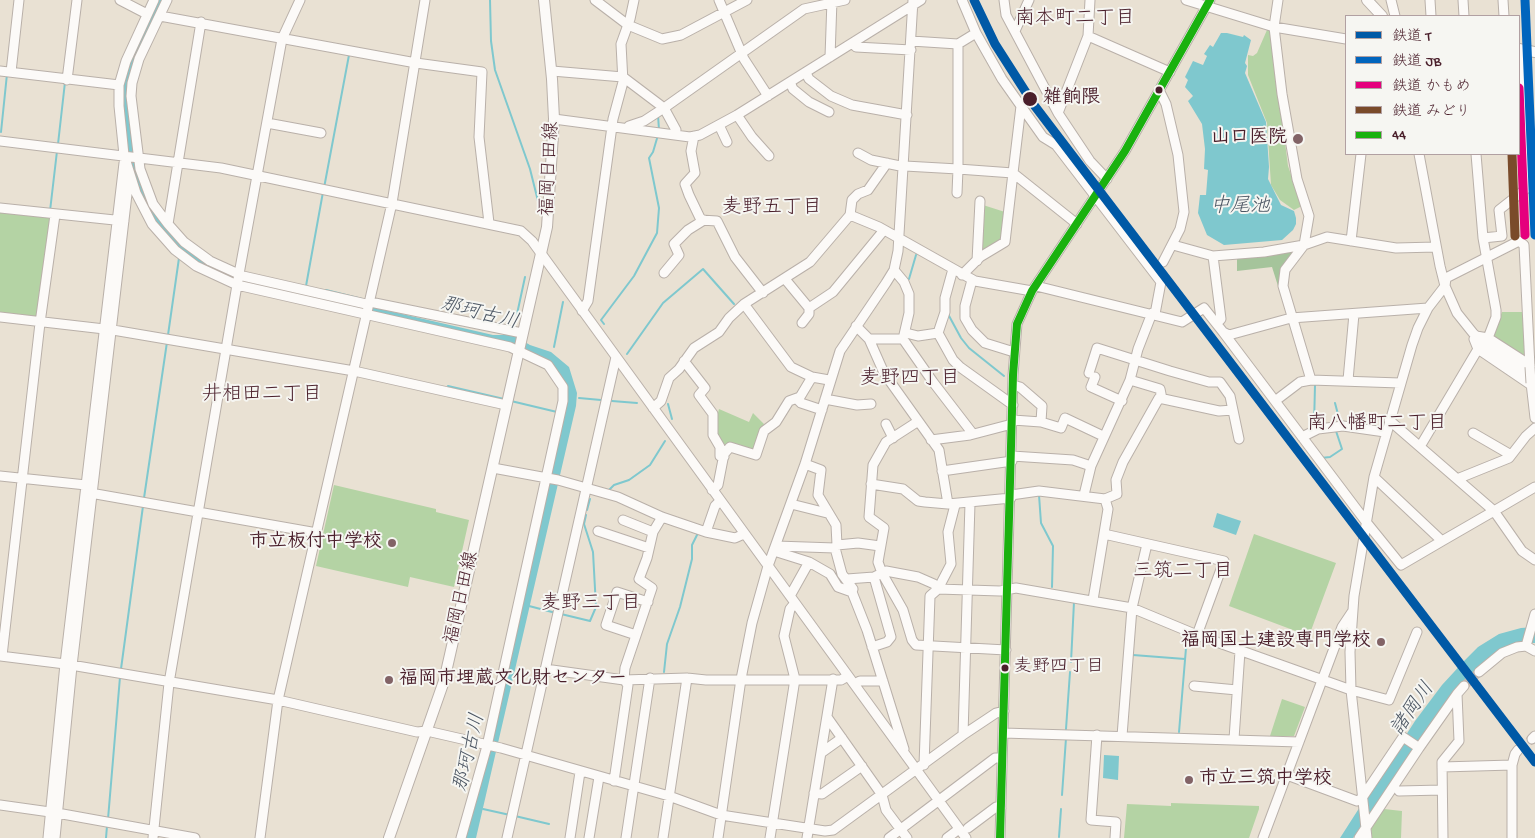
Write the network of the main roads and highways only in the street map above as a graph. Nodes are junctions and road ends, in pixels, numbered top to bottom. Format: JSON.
{"nodes":[{"id":1,"x":544,"y":0,"type":"edge"},
{"id":2,"x":1367,"y":0,"type":"edge"},
{"id":3,"x":1381,"y":15,"type":"edge"},
{"id":4,"x":1520,"y":50,"type":"edge"},
{"id":5,"x":1535,"y":52,"type":"edge"},
{"id":6,"x":389,"y":838,"type":"edge"}],
"edges":[{"from":1,"to":6,"type":"main road","name":"福岡日田線"},
{"from":2,"to":3,"type":"main road"},
{"from":4,"to":5,"type":"main road"}]}
